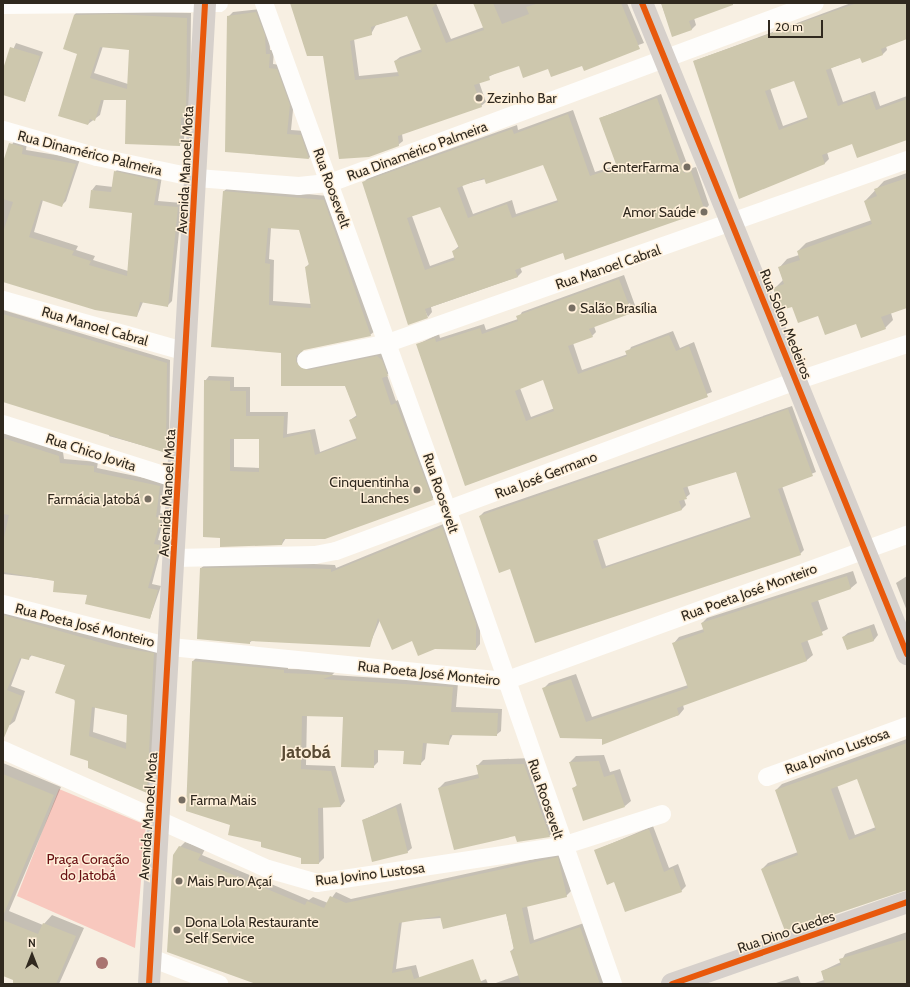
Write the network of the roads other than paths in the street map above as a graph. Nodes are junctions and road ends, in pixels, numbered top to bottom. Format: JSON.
{"nodes":[{"id":1,"x":264,"y":3,"type":"edge"},
{"id":2,"x":642,"y":3,"type":"edge"},
{"id":3,"x":816,"y":3,"type":"edge"},
{"id":4,"x":209,"y":4,"type":"edge"},
{"id":5,"x":3,"y":5,"type":"edge"},
{"id":6,"x":664,"y":56,"type":"junction"},
{"id":7,"x":3,"y":130,"type":"edge"},
{"id":8,"x":907,"y":160,"type":"edge"},
{"id":9,"x":197,"y":178,"type":"junction"},
{"id":10,"x":330,"y":183,"type":"junction"},
{"id":11,"x":733,"y":224,"type":"junction"},
{"id":12,"x":3,"y":300,"type":"edge"},
{"id":13,"x":388,"y":343,"type":"junction"},
{"id":14,"x":907,"y":344,"type":"edge"},
{"id":15,"x":187,"y":352,"type":"junction"},
{"id":16,"x":306,"y":360,"type":"dead end"},
{"id":17,"x":796,"y":381,"type":"junction"},
{"id":18,"x":3,"y":424,"type":"edge"},
{"id":19,"x":180,"y":480,"type":"junction"},
{"id":20,"x":448,"y":512,"type":"junction"},
{"id":21,"x":907,"y":535,"type":"edge"},
{"id":22,"x":866,"y":549,"type":"junction"},
{"id":23,"x":175,"y":558,"type":"junction"},
{"id":24,"x":3,"y":604,"type":"edge"},
{"id":25,"x":171,"y":646,"type":"junction"},
{"id":26,"x":907,"y":654,"type":"edge"},
{"id":27,"x":505,"y":681,"type":"junction"},
{"id":28,"x":907,"y":726,"type":"edge"},
{"id":29,"x":3,"y":750,"type":"edge"},
{"id":30,"x":767,"y":777,"type":"dead end"},
{"id":31,"x":662,"y":814,"type":"dead end"},
{"id":32,"x":160,"y":821,"type":"junction"},
{"id":33,"x":562,"y":846,"type":"junction"},
{"id":34,"x":907,"y":902,"type":"edge"},
{"id":35,"x":151,"y":958,"type":"junction"},
{"id":36,"x":149,"y":984,"type":"edge"},
{"id":37,"x":219,"y":984,"type":"edge"},
{"id":38,"x":613,"y":984,"type":"edge"},
{"id":39,"x":672,"y":984,"type":"edge"}],
"edges":[{"from":1,"to":10,"type":"street","name":"Rua Roosevelt"},
{"from":2,"to":6,"type":"main road","name":"Rua Solon Medeiros"},
{"from":3,"to":6,"type":"street","name":"Rua Dinamérico Palmeira"},
{"from":4,"to":5,"type":"street"},
{"from":4,"to":9,"type":"main road","name":"Avenida Manoel Mota"},
{"from":6,"to":10,"type":"street","name":"Rua Dinamérico Palmeira"},
{"from":6,"to":11,"type":"main road","name":"Rua Solon Medeiros"},
{"from":7,"to":9,"type":"street","name":"Rua Dinamérico Palmeira"},
{"from":8,"to":11,"type":"street","name":"Rua Manoel Cabral"},
{"from":9,"to":10,"type":"street","name":"Rua Dinamérico Palmeira"},
{"from":9,"to":15,"type":"main road","name":"Avenida Manoel Mota"},
{"from":10,"to":13,"type":"street","name":"Rua Roosevelt"},
{"from":11,"to":13,"type":"street","name":"Rua Manoel Cabral"},
{"from":11,"to":17,"type":"main road","name":"Rua Solon Medeiros"},
{"from":12,"to":15,"type":"street","name":"Rua Manoel Cabral"},
{"from":13,"to":16,"type":"street","name":"Rua Manoel Cabral"},
{"from":13,"to":20,"type":"street","name":"Rua Roosevelt"},
{"from":14,"to":17,"type":"street","name":"Rua José Germano"},
{"from":15,"to":19,"type":"main road","name":"Avenida Manoel Mota"},
{"from":17,"to":20,"type":"street","name":"Rua José Germano"},
{"from":17,"to":22,"type":"main road","name":"Rua Solon Medeiros"},
{"from":18,"to":19,"type":"street","name":"Rua Chico Jovita"},
{"from":19,"to":23,"type":"main road","name":"Avenida Manoel Mota"},
{"from":20,"to":23,"type":"street","name":"Rua José Germano"},
{"from":20,"to":27,"type":"street","name":"Rua Roosevelt"},
{"from":21,"to":22,"type":"street","name":"Rua Poeta José Monteiro"},
{"from":22,"to":26,"type":"main road","name":"Rua Solon Medeiros"},
{"from":22,"to":27,"type":"street","name":"Rua Poeta José Monteiro"},
{"from":23,"to":25,"type":"main road","name":"Avenida Manoel Mota"},
{"from":24,"to":25,"type":"street","name":"Rua Poeta José Monteiro"},
{"from":25,"to":27,"type":"street","name":"Rua Poeta José Monteiro"},
{"from":25,"to":32,"type":"main road","name":"Avenida Manoel Mota"},
{"from":27,"to":33,"type":"street","name":"Rua Roosevelt"},
{"from":28,"to":30,"type":"street","name":"Rua Jovino Lustosa"},
{"from":29,"to":32,"type":"street","name":"Rua Jovino Lustosa"},
{"from":31,"to":33,"type":"street","name":"Rua Jovino Lustosa"},
{"from":32,"to":33,"type":"street","name":"Rua Jovino Lustosa"},
{"from":32,"to":35,"type":"main road","name":"Avenida Manoel Mota"},
{"from":33,"to":38,"type":"street","name":"Rua Roosevelt"},
{"from":34,"to":39,"type":"main road","name":"Rua Dino Guedes"},
{"from":35,"to":36,"type":"main road","name":"Avenida Manoel Mota"},
{"from":35,"to":37,"type":"street"}]}
